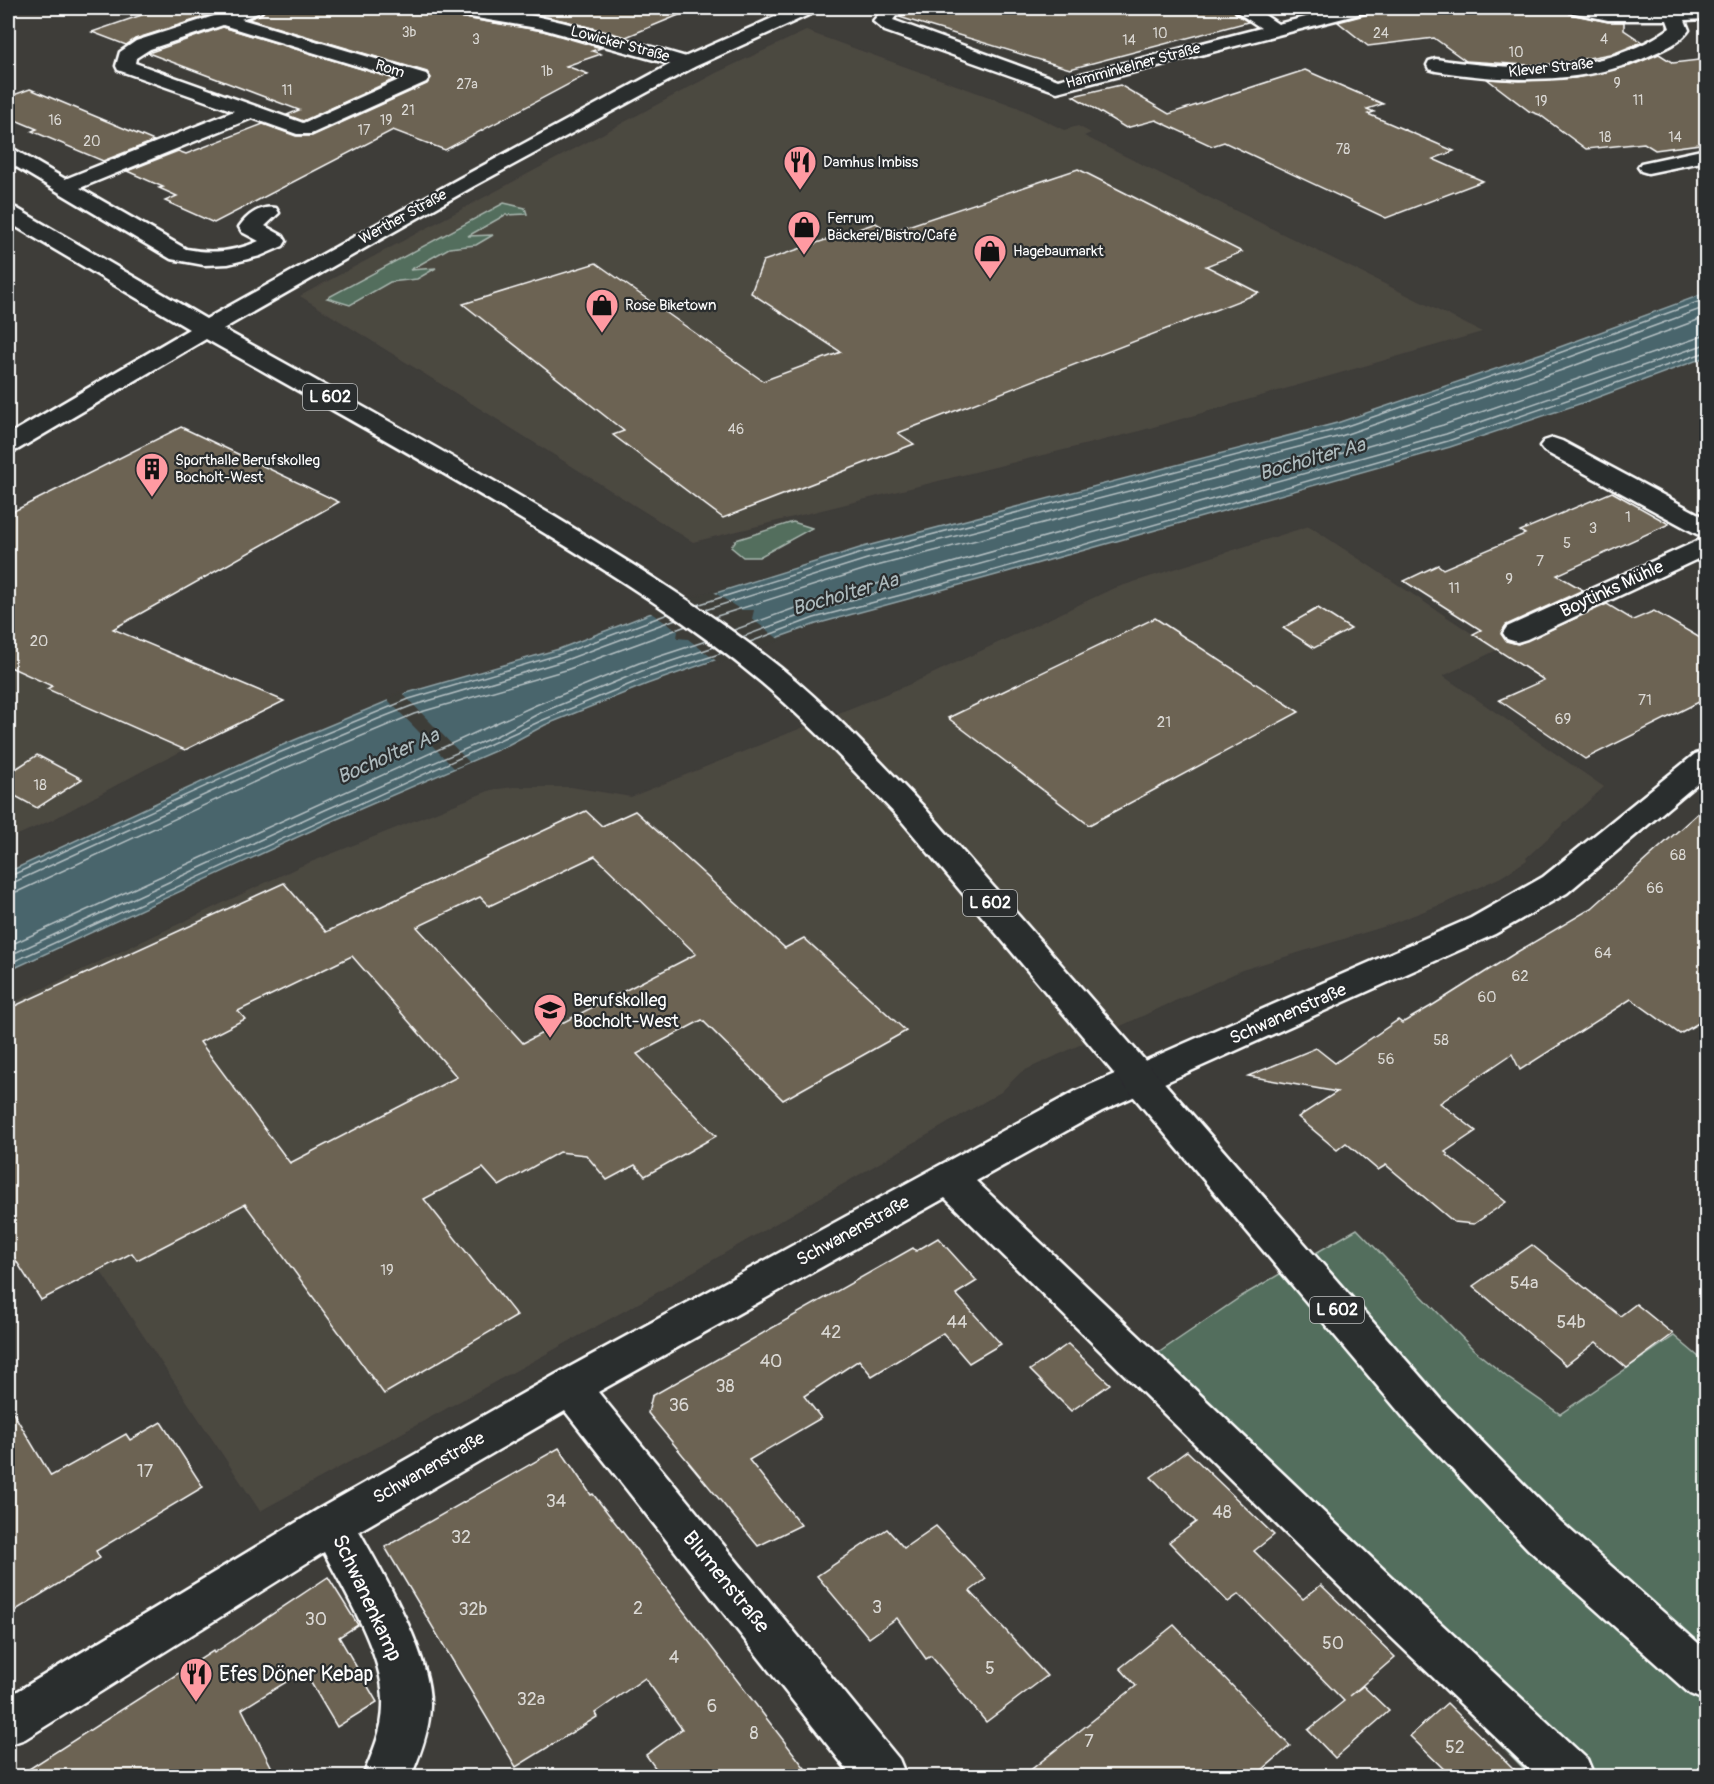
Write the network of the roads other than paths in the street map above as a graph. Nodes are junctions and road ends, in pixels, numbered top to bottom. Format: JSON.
{"nodes":[{"id":1,"x":255,"y":8,"type":"edge"},
{"id":2,"x":446,"y":8,"type":"edge"},
{"id":3,"x":809,"y":8,"type":"edge"},
{"id":4,"x":901,"y":8,"type":"edge"},
{"id":5,"x":1243,"y":8,"type":"edge"},
{"id":6,"x":1361,"y":8,"type":"edge"},
{"id":7,"x":1576,"y":8,"type":"edge"},
{"id":8,"x":576,"y":12,"type":"dead end"},
{"id":9,"x":1707,"y":14,"type":"edge"},
{"id":10,"x":1675,"y":16,"type":"junction"},
{"id":11,"x":223,"y":19,"type":"junction"},
{"id":12,"x":545,"y":24,"type":"junction"},
{"id":13,"x":1274,"y":29,"type":"junction"},
{"id":14,"x":687,"y":63,"type":"junction"},
{"id":15,"x":1436,"y":65,"type":"dead end"},
{"id":16,"x":252,"y":111,"type":"junction"},
{"id":17,"x":8,"y":154,"type":"edge"},
{"id":18,"x":1707,"y":155,"type":"edge"},
{"id":19,"x":1648,"y":167,"type":"dead end"},
{"id":20,"x":64,"y":187,"type":"junction"},
{"id":21,"x":8,"y":213,"type":"edge"},
{"id":22,"x":268,"y":213,"type":"dead end"},
{"id":23,"x":206,"y":328,"type":"junction"},
{"id":24,"x":8,"y":445,"type":"edge"},
{"id":25,"x":1553,"y":446,"type":"dead end"},
{"id":26,"x":1707,"y":528,"type":"edge"},
{"id":27,"x":1707,"y":545,"type":"edge"},
{"id":28,"x":1517,"y":633,"type":"dead end"},
{"id":29,"x":1707,"y":761,"type":"edge"},
{"id":30,"x":1137,"y":1079,"type":"junction"},
{"id":31,"x":949,"y":1178,"type":"junction"},
{"id":32,"x":570,"y":1387,"type":"junction"},
{"id":33,"x":332,"y":1524,"type":"junction"},
{"id":34,"x":1707,"y":1679,"type":"edge"},
{"id":35,"x":8,"y":1723,"type":"edge"},
{"id":36,"x":387,"y":1776,"type":"edge"},
{"id":37,"x":882,"y":1776,"type":"edge"},
{"id":38,"x":1570,"y":1776,"type":"edge"}],
"edges":[{"from":1,"to":11,"type":"street","name":"Rom"},
{"from":2,"to":12,"type":"street","name":"Lowicker Straße"},
{"from":3,"to":14,"type":"street","name":"Werther Straße"},
{"from":4,"to":13,"type":"street","name":"Hamminkelner Straße"},
{"from":5,"to":13,"type":"street"},
{"from":6,"to":13,"type":"street","name":"Hamminkelner Straße"},
{"from":7,"to":10,"type":"street"},
{"from":8,"to":12,"type":"street"},
{"from":9,"to":10,"type":"street"},
{"from":10,"to":15,"type":"street","name":"Klever Straße"},
{"from":11,"to":16,"type":"street","name":"Rom"},
{"from":11,"to":16,"type":"street","name":"Rom"},
{"from":12,"to":14,"type":"street","name":"Lowicker Straße"},
{"from":14,"to":23,"type":"street","name":"Werther Straße"},
{"from":16,"to":20,"type":"street"},
{"from":17,"to":20,"type":"street"},
{"from":18,"to":19,"type":"street"},
{"from":20,"to":22,"type":"street"},
{"from":21,"to":23,"type":"street","number":"L 602"},
{"from":23,"to":24,"type":"street","name":"Werther Straße"},
{"from":23,"to":30,"type":"street","number":"L 602"},
{"from":25,"to":26,"type":"street"},
{"from":27,"to":28,"type":"street","name":"Boytinks Mühle"},
{"from":29,"to":30,"type":"street","name":"Schwanenstraße"},
{"from":30,"to":31,"type":"street","name":"Schwanenstraße"},
{"from":30,"to":34,"type":"street","number":"L 602"},
{"from":31,"to":32,"type":"street","name":"Schwanenstraße"},
{"from":31,"to":38,"type":"street"},
{"from":32,"to":33,"type":"street","name":"Schwanenstraße"},
{"from":32,"to":37,"type":"street","name":"Blumenstraße"},
{"from":33,"to":35,"type":"street","name":"Schwanenstraße"},
{"from":33,"to":36,"type":"street","name":"Schwanenkamp"}]}
